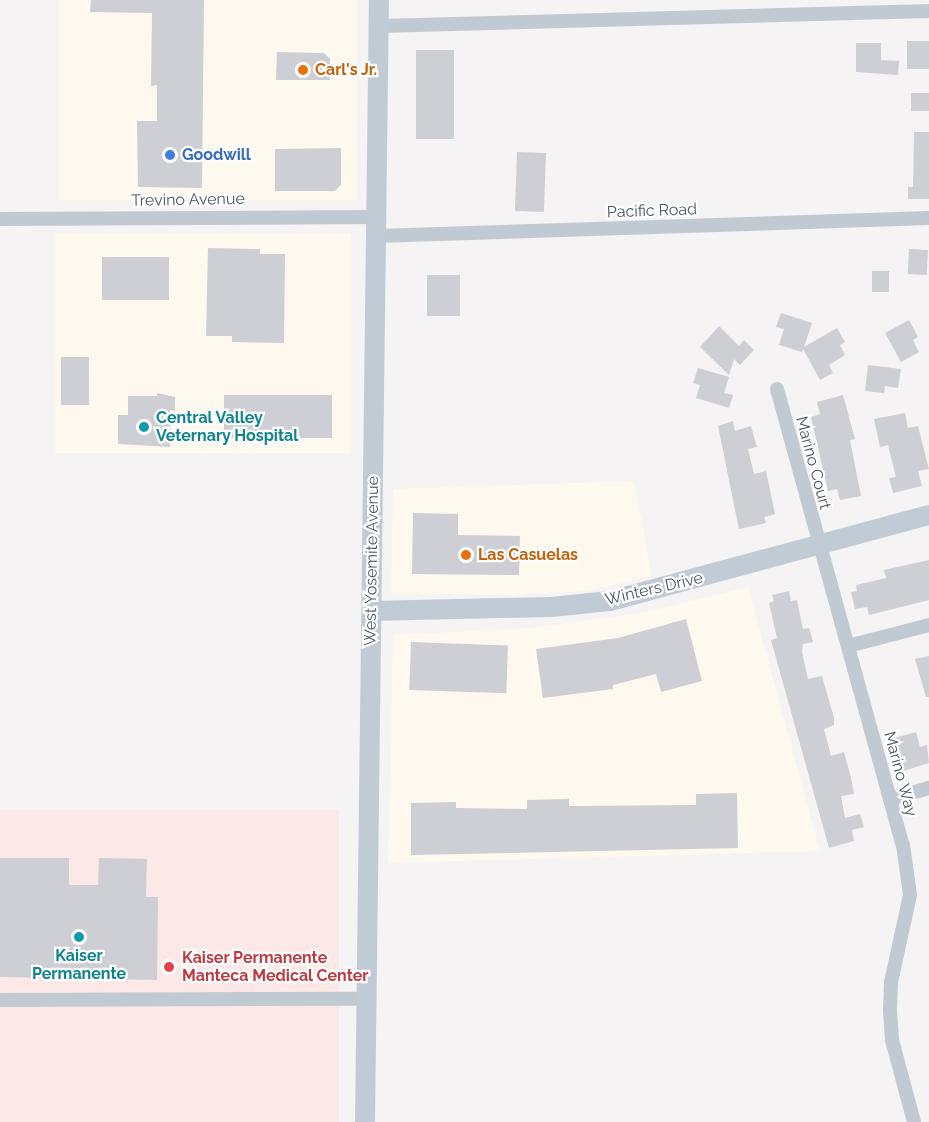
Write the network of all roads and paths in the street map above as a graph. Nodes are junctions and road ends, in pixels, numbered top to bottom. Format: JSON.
{"nodes":[{"id":1,"x":379,"y":0,"type":"edge"},
{"id":2,"x":929,"y":11,"type":"edge"},
{"id":3,"x":380,"y":26,"type":"junction"},
{"id":4,"x":376,"y":217,"type":"junction"},
{"id":5,"x":929,"y":218,"type":"edge"},
{"id":6,"x":0,"y":219,"type":"edge"},
{"id":7,"x":376,"y":237,"type":"junction"},
{"id":8,"x":777,"y":389,"type":"dead end"},
{"id":9,"x":929,"y":515,"type":"edge"},
{"id":10,"x":817,"y":544,"type":"junction"},
{"id":11,"x":372,"y":611,"type":"junction"},
{"id":12,"x":929,"y":625,"type":"edge"},
{"id":13,"x":848,"y":646,"type":"junction"},
{"id":14,"x":929,"y":788,"type":"edge"},
{"id":15,"x":890,"y":799,"type":"junction"},
{"id":16,"x":368,"y":999,"type":"junction"},
{"id":17,"x":0,"y":1000,"type":"edge"},
{"id":18,"x":365,"y":1122,"type":"edge"},
{"id":19,"x":914,"y":1122,"type":"edge"}],
"edges":[{"from":1,"to":3,"type":"main road","name":"West Yosemite Avenue"},
{"from":2,"to":3,"type":"street"},
{"from":3,"to":4,"type":"main road","name":"West Yosemite Avenue"},
{"from":4,"to":6,"type":"street","name":"Trevino Avenue"},
{"from":4,"to":7,"type":"main road","name":"West Yosemite Avenue"},
{"from":5,"to":7,"type":"street","name":"Pacific Road"},
{"from":7,"to":11,"type":"main road","name":"West Yosemite Avenue"},
{"from":8,"to":10,"type":"street","name":"Marino Court"},
{"from":9,"to":10,"type":"main road","name":"Winters Drive"},
{"from":10,"to":11,"type":"main road","name":"Winters Drive"},
{"from":10,"to":13,"type":"street","name":"Marino Way"},
{"from":11,"to":16,"type":"main road","name":"West Yosemite Avenue"},
{"from":12,"to":13,"type":"street"},
{"from":13,"to":15,"type":"street","name":"Marino Way"},
{"from":14,"to":15,"type":"street"},
{"from":15,"to":19,"type":"street","name":"Marino Way"},
{"from":16,"to":17,"type":"street"},
{"from":16,"to":18,"type":"main road","name":"West Yosemite Avenue"}]}
